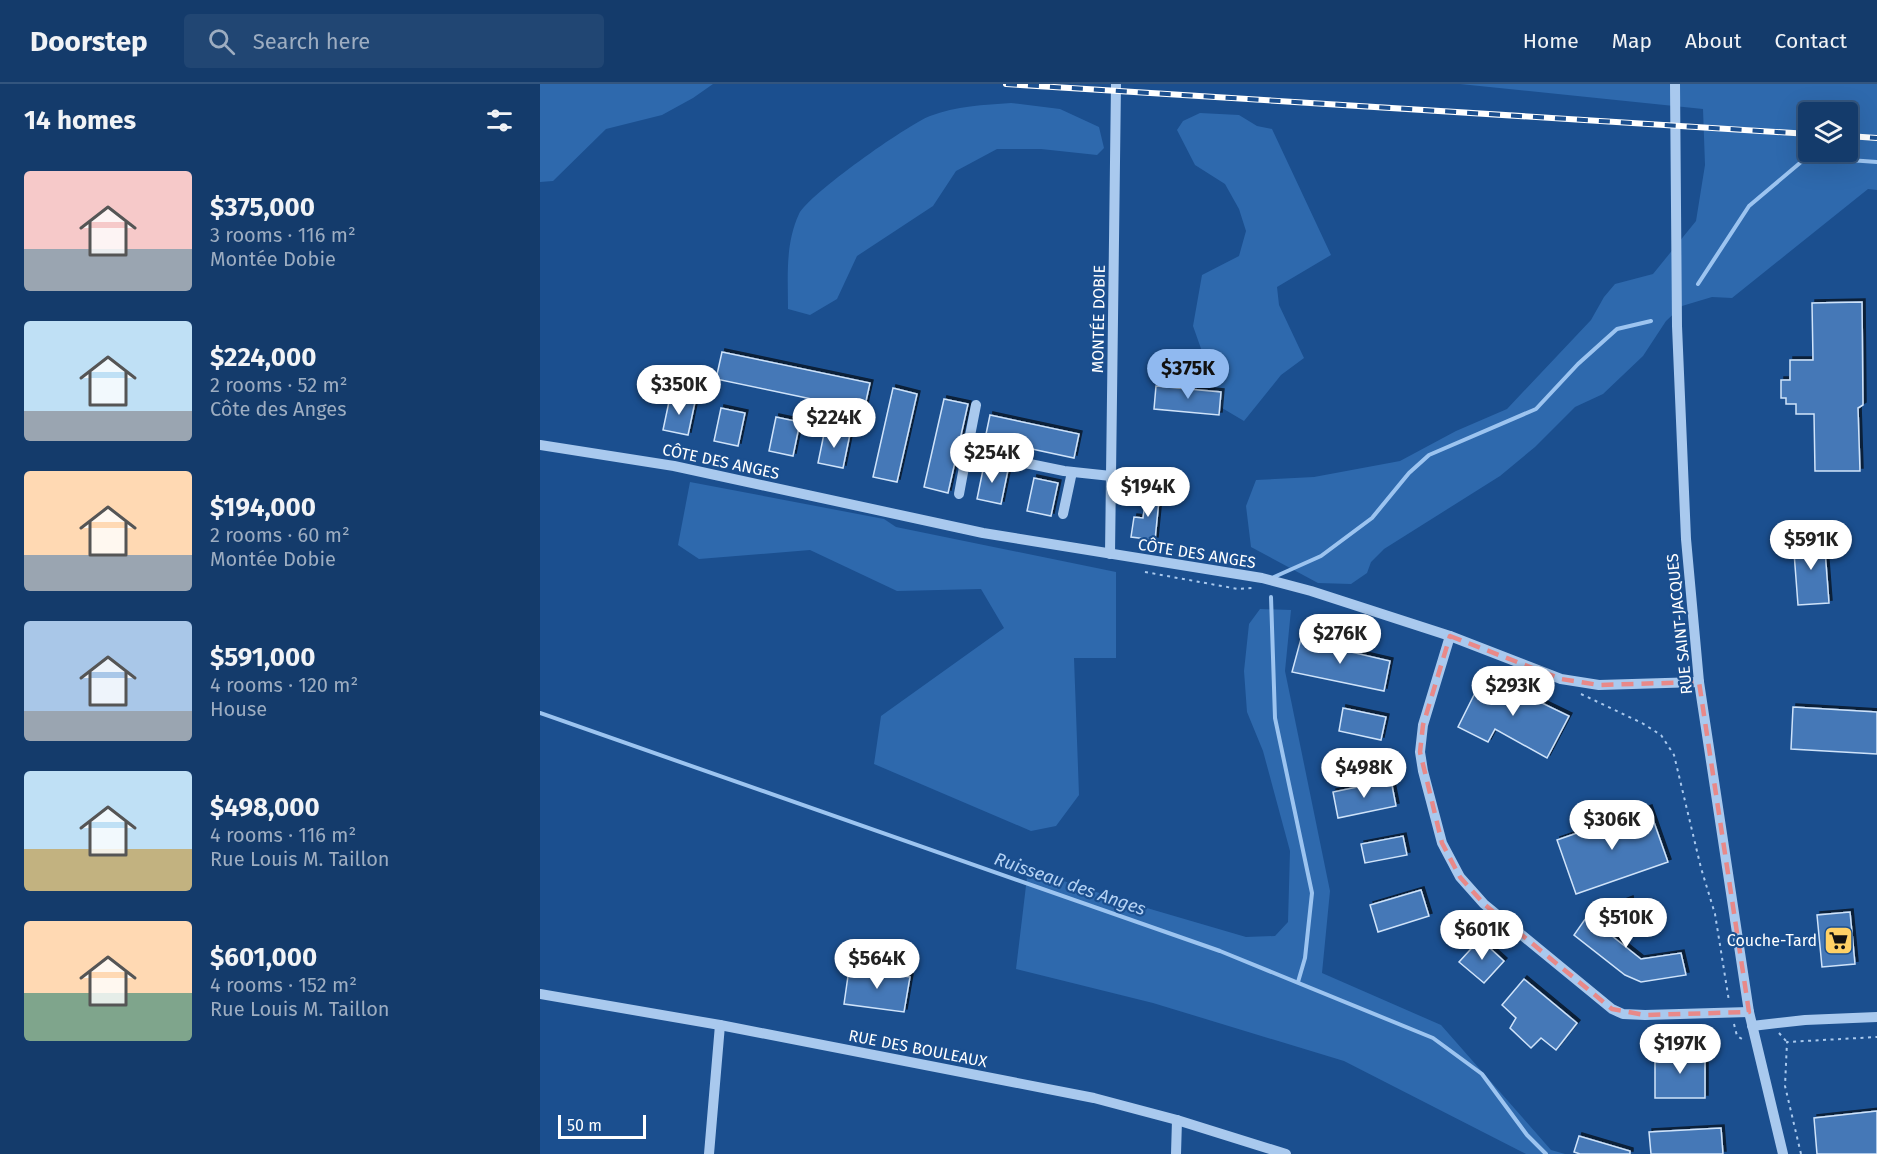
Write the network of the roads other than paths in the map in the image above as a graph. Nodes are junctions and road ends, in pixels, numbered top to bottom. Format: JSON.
{"nodes":[{"id":1,"x":1116,"y":84,"type":"edge"},
{"id":2,"x":1675,"y":84,"type":"edge"},
{"id":3,"x":976,"y":405,"type":"dead end"},
{"id":4,"x":540,"y":445,"type":"edge"},
{"id":5,"x":967,"y":451,"type":"junction"},
{"id":6,"x":1072,"y":472,"type":"junction"},
{"id":7,"x":1111,"y":476,"type":"junction"},
{"id":8,"x":959,"y":494,"type":"dead end"},
{"id":9,"x":1063,"y":514,"type":"dead end"},
{"id":10,"x":1110,"y":554,"type":"junction"},
{"id":11,"x":1450,"y":636,"type":"junction"},
{"id":12,"x":1699,"y":682,"type":"junction"},
{"id":13,"x":540,"y":994,"type":"edge"},
{"id":14,"x":1749,"y":1012,"type":"junction"},
{"id":15,"x":1877,"y":1017,"type":"edge"},
{"id":16,"x":720,"y":1025,"type":"junction"},
{"id":17,"x":1752,"y":1026,"type":"junction"},
{"id":18,"x":1177,"y":1120,"type":"junction"},
{"id":19,"x":709,"y":1154,"type":"edge"},
{"id":20,"x":1176,"y":1154,"type":"edge"},
{"id":21,"x":1286,"y":1154,"type":"edge"},
{"id":22,"x":1783,"y":1154,"type":"edge"}],
"edges":[{"from":1,"to":7,"type":"street","name":"MONTÉE DOBIE"},
{"from":2,"to":12,"type":"street","name":"RUE SAINT-JACQUES"},
{"from":3,"to":5,"type":"street"},
{"from":4,"to":10,"type":"street","name":"CÔTE DES ANGES"},
{"from":5,"to":6,"type":"street"},
{"from":5,"to":8,"type":"street"},
{"from":6,"to":7,"type":"street"},
{"from":6,"to":9,"type":"street"},
{"from":7,"to":10,"type":"street","name":"MONTÉE DOBIE"},
{"from":10,"to":11,"type":"street","name":"CÔTE DES ANGES"},
{"from":11,"to":12,"type":"street","name":"CÔTE DES ANGES"},
{"from":11,"to":14,"type":"street"},
{"from":12,"to":14,"type":"street","name":"RUE SAINT-JACQUES"},
{"from":13,"to":16,"type":"street","name":"RUE DES BOULEAUX"},
{"from":14,"to":17,"type":"street","name":"RUE SAINT-JACQUES"},
{"from":15,"to":17,"type":"street"},
{"from":16,"to":18,"type":"street","name":"RUE DES BOULEAUX"},
{"from":16,"to":19,"type":"street"},
{"from":17,"to":22,"type":"street","name":"RUE SAINT-JACQUES"},
{"from":18,"to":20,"type":"street"},
{"from":18,"to":21,"type":"street","name":"RUE DES BOULEAUX"}]}
